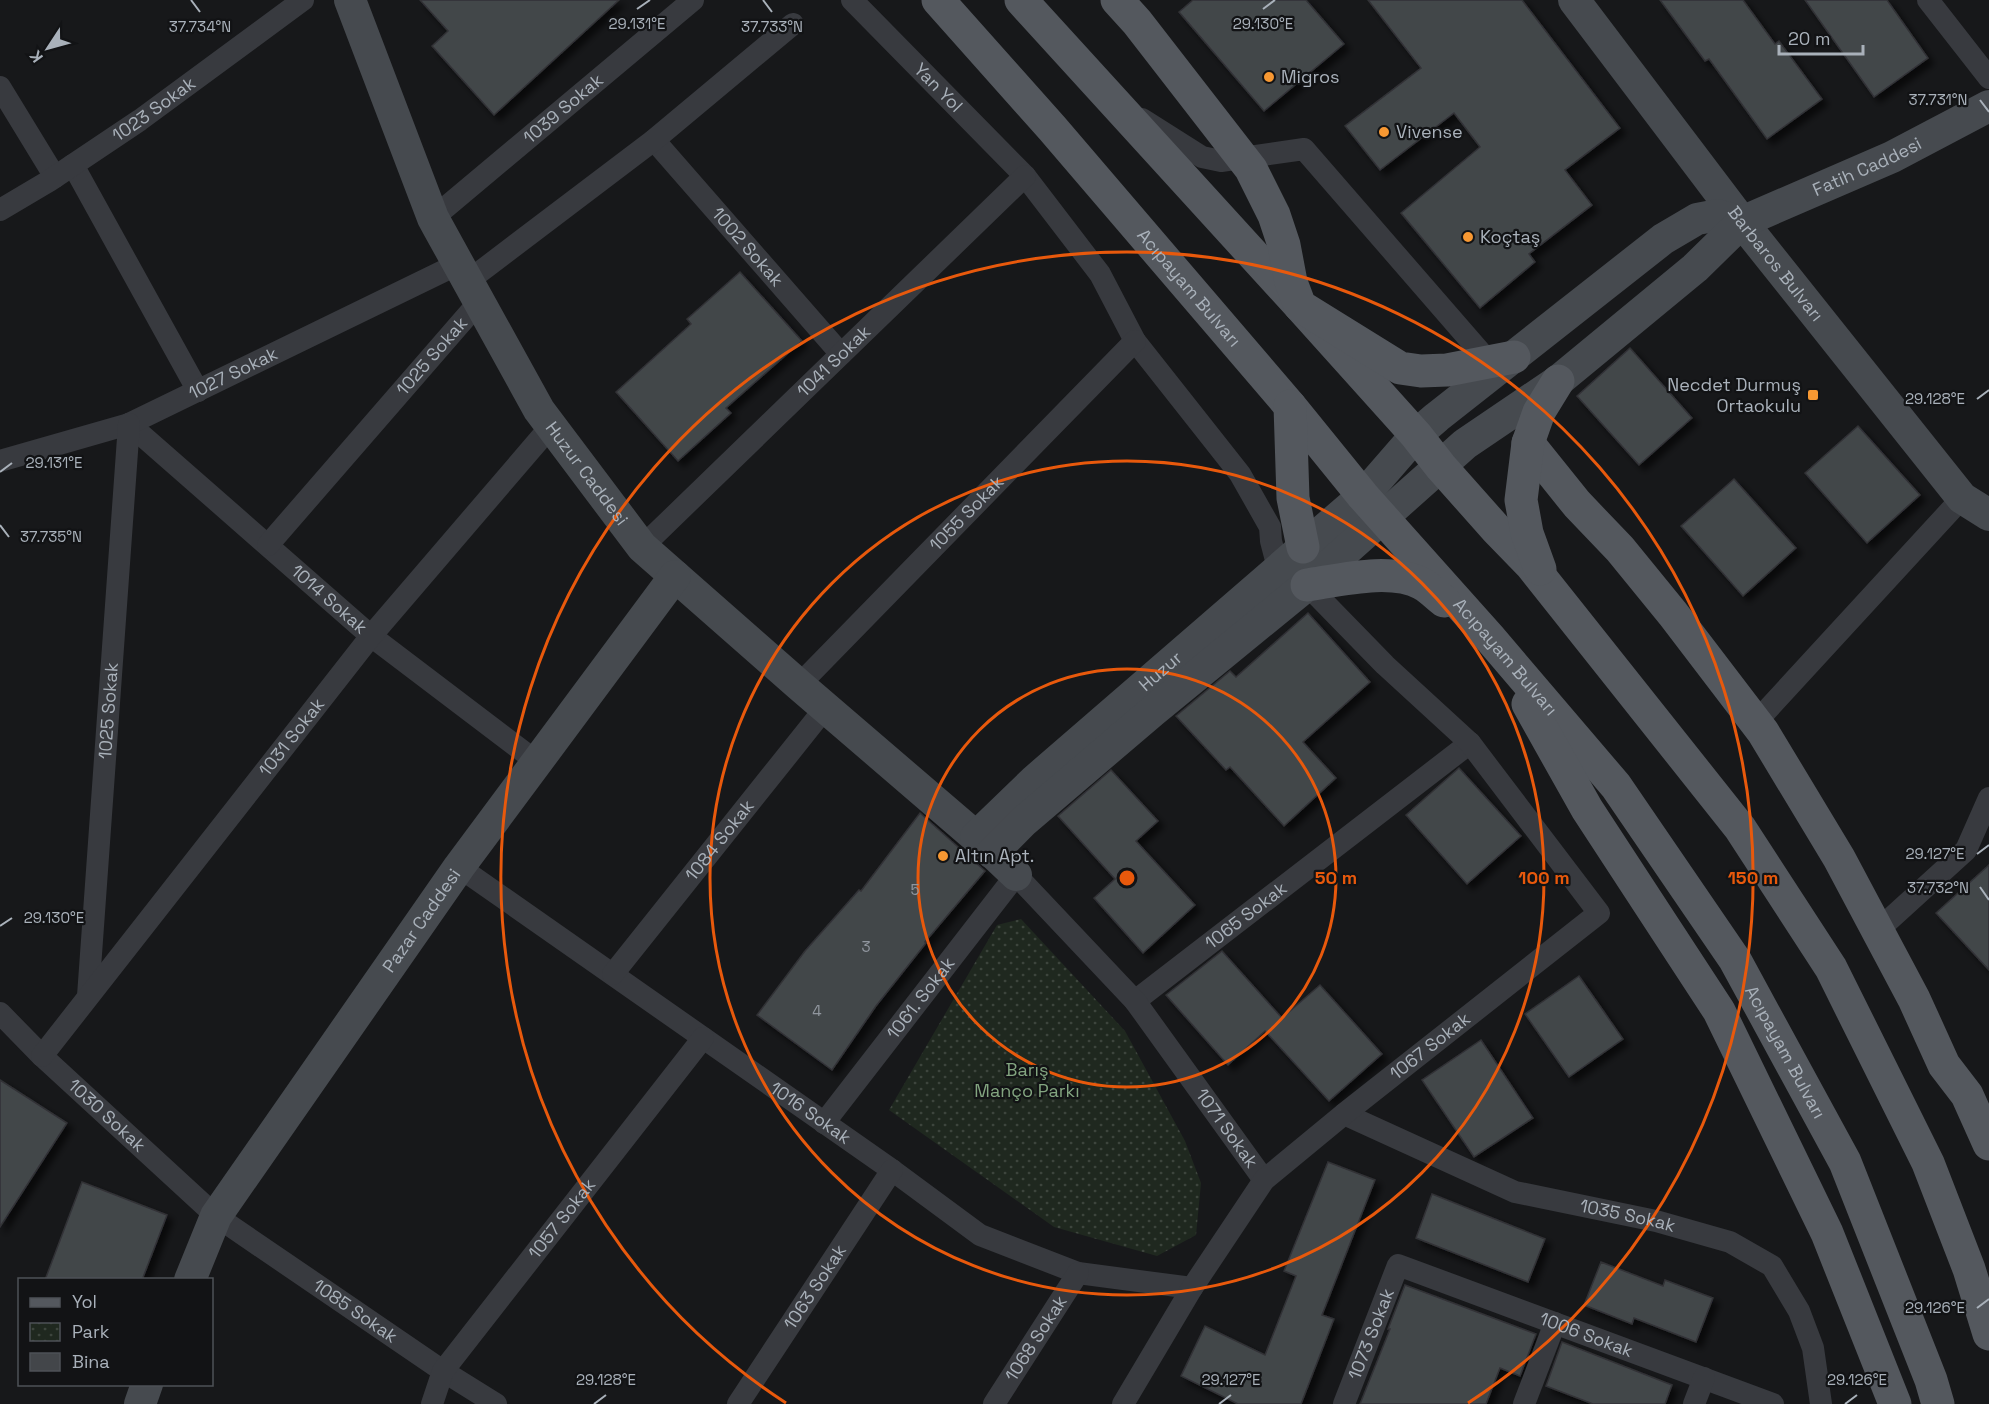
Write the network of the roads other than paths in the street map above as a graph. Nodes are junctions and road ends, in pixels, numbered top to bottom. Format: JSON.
{"nodes":[{"id":1,"x":303,"y":0,"type":"edge"},
{"id":2,"x":350,"y":0,"type":"edge"},
{"id":3,"x":693,"y":0,"type":"edge"},
{"id":4,"x":852,"y":0,"type":"edge"},
{"id":5,"x":938,"y":0,"type":"edge"},
{"id":6,"x":1021,"y":0,"type":"edge"},
{"id":7,"x":1117,"y":0,"type":"edge"},
{"id":8,"x":1574,"y":0,"type":"edge"},
{"id":9,"x":1928,"y":0,"type":"edge"},
{"id":10,"x":793,"y":24,"type":"dead end"},
{"id":11,"x":1989,"y":78,"type":"edge"},
{"id":12,"x":0,"y":87,"type":"edge"},
{"id":13,"x":1109,"y":98,"type":"junction"},
{"id":14,"x":1989,"y":106,"type":"edge"},
{"id":15,"x":654,"y":140,"type":"junction"},
{"id":16,"x":1242,"y":158,"type":"junction"},
{"id":17,"x":64,"y":171,"type":"junction"},
{"id":18,"x":1025,"y":176,"type":"junction"},
{"id":19,"x":0,"y":210,"type":"edge"},
{"id":20,"x":433,"y":218,"type":"junction"},
{"id":21,"x":1742,"y":222,"type":"junction"},
{"id":22,"x":469,"y":282,"type":"junction"},
{"id":23,"x":1299,"y":306,"type":"junction"},
{"id":24,"x":1135,"y":341,"type":"junction"},
{"id":25,"x":841,"y":354,"type":"junction"},
{"id":26,"x":1501,"y":360,"type":"junction"},
{"id":27,"x":1558,"y":381,"type":"junction"},
{"id":28,"x":198,"y":391,"type":"junction"},
{"id":29,"x":1290,"y":406,"type":"junction"},
{"id":30,"x":129,"y":424,"type":"junction"},
{"id":31,"x":551,"y":426,"type":"junction"},
{"id":32,"x":1416,"y":435,"type":"junction"},
{"id":33,"x":1528,"y":443,"type":"junction"},
{"id":34,"x":0,"y":461,"type":"edge"},
{"id":35,"x":1441,"y":467,"type":"junction"},
{"id":36,"x":1962,"y":498,"type":"junction"},
{"id":37,"x":1373,"y":506,"type":"junction"},
{"id":38,"x":1989,"y":515,"type":"edge"},
{"id":39,"x":268,"y":545,"type":"junction"},
{"id":40,"x":642,"y":547,"type":"junction"},
{"id":41,"x":1303,"y":547,"type":"junction"},
{"id":42,"x":1278,"y":568,"type":"junction"},
{"id":43,"x":675,"y":576,"type":"junction"},
{"id":44,"x":1307,"y":585,"type":"junction"},
{"id":45,"x":1546,"y":585,"type":"junction"},
{"id":46,"x":371,"y":636,"type":"junction"},
{"id":47,"x":1489,"y":636,"type":"junction"},
{"id":48,"x":799,"y":685,"type":"junction"},
{"id":49,"x":826,"y":707,"type":"junction"},
{"id":50,"x":1756,"y":722,"type":"junction"},
{"id":51,"x":1470,"y":743,"type":"junction"},
{"id":52,"x":537,"y":762,"type":"junction"},
{"id":53,"x":1989,"y":798,"type":"edge"},
{"id":54,"x":984,"y":845,"type":"junction"},
{"id":55,"x":459,"y":867,"type":"junction"},
{"id":56,"x":1016,"y":875,"type":"junction"},
{"id":57,"x":1877,"y":931,"type":"junction"},
{"id":58,"x":613,"y":974,"type":"junction"},
{"id":59,"x":88,"y":996,"type":"junction"},
{"id":60,"x":1135,"y":1001,"type":"junction"},
{"id":61,"x":0,"y":1013,"type":"edge"},
{"id":62,"x":703,"y":1038,"type":"junction"},
{"id":63,"x":42,"y":1056,"type":"junction"},
{"id":64,"x":1978,"y":1092,"type":"edge"},
{"id":65,"x":1344,"y":1114,"type":"junction"},
{"id":66,"x":824,"y":1123,"type":"junction"},
{"id":67,"x":1989,"y":1144,"type":"edge"},
{"id":68,"x":892,"y":1170,"type":"junction"},
{"id":69,"x":1264,"y":1180,"type":"junction"},
{"id":70,"x":216,"y":1216,"type":"junction"},
{"id":71,"x":1398,"y":1265,"type":"joint"},
{"id":72,"x":1078,"y":1273,"type":"junction"},
{"id":73,"x":191,"y":1278,"type":"edge"},
{"id":74,"x":1192,"y":1288,"type":"junction"},
{"id":75,"x":1555,"y":1323,"type":"junction"},
{"id":76,"x":1989,"y":1334,"type":"edge"},
{"id":77,"x":443,"y":1371,"type":"junction"},
{"id":78,"x":1704,"y":1378,"type":"junction"},
{"id":79,"x":146,"y":1386,"type":"edge"},
{"id":80,"x":140,"y":1404,"type":"edge"},
{"id":81,"x":432,"y":1404,"type":"edge"},
{"id":82,"x":496,"y":1404,"type":"edge"},
{"id":83,"x":738,"y":1404,"type":"edge"},
{"id":84,"x":994,"y":1404,"type":"edge"},
{"id":85,"x":1124,"y":1404,"type":"edge"},
{"id":86,"x":1344,"y":1404,"type":"edge"},
{"id":87,"x":1524,"y":1404,"type":"edge"},
{"id":88,"x":1694,"y":1404,"type":"edge"},
{"id":89,"x":1773,"y":1404,"type":"edge"},
{"id":90,"x":1821,"y":1404,"type":"edge"},
{"id":91,"x":1895,"y":1404,"type":"edge"},
{"id":92,"x":1938,"y":1404,"type":"edge"}],
"edges":[{"from":1,"to":17,"type":"street","name":"1023 Sokak"},
{"from":2,"to":20,"type":"street","name":"Huzur Caddesi"},
{"from":3,"to":20,"type":"street","name":"1039 Sokak"},
{"from":4,"to":18,"type":"street","name":"Yan Yol"},
{"from":5,"to":29,"type":"main road","name":"Acıpayam Bulvarı"},
{"from":6,"to":13,"type":"main road"},
{"from":7,"to":16,"type":"main road"},
{"from":8,"to":21,"type":"street","name":"Barbaros Bulvarı"},
{"from":9,"to":11,"type":"street"},
{"from":10,"to":15,"type":"street"},
{"from":12,"to":17,"type":"street"},
{"from":13,"to":16,"type":"street"},
{"from":13,"to":23,"type":"main road"},
{"from":14,"to":21,"type":"street","name":"Fatih Caddesi"},
{"from":15,"to":22,"type":"street"},
{"from":15,"to":25,"type":"street","name":"1002 Sokak"},
{"from":16,"to":23,"type":"main road"},
{"from":16,"to":26,"type":"street"},
{"from":17,"to":19,"type":"street","name":"1023 Sokak"},
{"from":17,"to":28,"type":"street"},
{"from":18,"to":24,"type":"street","name":"Yan Yol"},
{"from":18,"to":25,"type":"street","name":"1041 Sokak"},
{"from":20,"to":22,"type":"street","name":"Huzur Caddesi"},
{"from":21,"to":26,"type":"street"},
{"from":21,"to":27,"type":"street"},
{"from":21,"to":36,"type":"street","name":"Barbaros Bulvarı"},
{"from":22,"to":28,"type":"street","name":"1027 Sokak"},
{"from":22,"to":31,"type":"street","name":"Huzur Caddesi"},
{"from":22,"to":39,"type":"street","name":"1025 Sokak"},
{"from":23,"to":26,"type":"main road"},
{"from":23,"to":32,"type":"main road"},
{"from":24,"to":42,"type":"street","name":"Yan Yol"},
{"from":24,"to":48,"type":"street","name":"1055 Sokak"},
{"from":25,"to":40,"type":"street","name":"1041 Sokak"},
{"from":26,"to":32,"type":"street"},
{"from":27,"to":33,"type":"main road"},
{"from":27,"to":35,"type":"street"},
{"from":28,"to":30,"type":"street","name":"1027 Sokak"},
{"from":29,"to":37,"type":"main road","name":"Acıpayam Bulvarı"},
{"from":29,"to":41,"type":"main road"},
{"from":30,"to":34,"type":"street","name":"1027 Sokak"},
{"from":30,"to":39,"type":"street","name":"1014 Sokak"},
{"from":30,"to":59,"type":"street","name":"1025 Sokak"},
{"from":31,"to":40,"type":"street","name":"Huzur Caddesi"},
{"from":31,"to":46,"type":"street","name":"1031 Sokak"},
{"from":32,"to":35,"type":"main road"},
{"from":32,"to":37,"type":"street"},
{"from":33,"to":45,"type":"main road"},
{"from":33,"to":50,"type":"main road"},
{"from":35,"to":37,"type":"street"},
{"from":35,"to":45,"type":"main road"},
{"from":36,"to":38,"type":"street","name":"Barbaros Bulvarı"},
{"from":36,"to":50,"type":"street"},
{"from":37,"to":41,"type":"street","name":"Huzur"},
{"from":37,"to":44,"type":"street","name":"Huzur"},
{"from":37,"to":47,"type":"main road","name":"Acıpayam Bulvarı"},
{"from":39,"to":46,"type":"street","name":"1014 Sokak"},
{"from":40,"to":43,"type":"street","name":"Huzur Caddesi"},
{"from":41,"to":42,"type":"street","name":"Huzur"},
{"from":42,"to":54,"type":"street","name":"Huzur"},
{"from":43,"to":48,"type":"street","name":"Huzur Caddesi"},
{"from":43,"to":52,"type":"street","name":"Pazar Caddesi"},
{"from":44,"to":47,"type":"main road"},
{"from":44,"to":51,"type":"street"},
{"from":44,"to":54,"type":"street","name":"Huzur"},
{"from":45,"to":76,"type":"main road"},
{"from":46,"to":52,"type":"street","name":"1014 Sokak"},
{"from":46,"to":59,"type":"street","name":"1031 Sokak"},
{"from":47,"to":91,"type":"main road"},
{"from":47,"to":92,"type":"main road","name":"Acıpayam Bulvarı"},
{"from":48,"to":49,"type":"street","name":"Huzur Caddesi"},
{"from":49,"to":54,"type":"street","name":"Huzur Caddesi"},
{"from":49,"to":58,"type":"street","name":"1084 Sokak"},
{"from":50,"to":57,"type":"main road"},
{"from":51,"to":60,"type":"street","name":"1065 Sokak"},
{"from":51,"to":65,"type":"street","name":"1067 Sokak"},
{"from":52,"to":55,"type":"street","name":"Pazar Caddesi"},
{"from":53,"to":57,"type":"street"},
{"from":54,"to":56,"type":"street"},
{"from":55,"to":58,"type":"street","name":"1016 Sokak"},
{"from":55,"to":70,"type":"street","name":"Pazar Caddesi"},
{"from":56,"to":60,"type":"street","name":"1071 Sokak"},
{"from":56,"to":66,"type":"street","name":"1061. Sokak"},
{"from":57,"to":64,"type":"main road"},
{"from":58,"to":62,"type":"street","name":"1016 Sokak"},
{"from":59,"to":63,"type":"street","name":"1031 Sokak"},
{"from":60,"to":69,"type":"street","name":"1071 Sokak"},
{"from":61,"to":63,"type":"street","name":"1030 Sokak"},
{"from":62,"to":66,"type":"street","name":"1016 Sokak"},
{"from":62,"to":77,"type":"street","name":"1057 Sokak"},
{"from":63,"to":70,"type":"street","name":"1030 Sokak"},
{"from":64,"to":67,"type":"main road"},
{"from":65,"to":69,"type":"street","name":"1067 Sokak"},
{"from":65,"to":90,"type":"street","name":"1035 Sokak"},
{"from":66,"to":68,"type":"street","name":"1016 Sokak"},
{"from":68,"to":72,"type":"street","name":"1016 Sokak"},
{"from":68,"to":83,"type":"street","name":"1063 Sokak"},
{"from":69,"to":74,"type":"street","name":"1071 Sokak"},
{"from":70,"to":73,"type":"street","name":"Pazar Caddesi"},
{"from":70,"to":77,"type":"street","name":"1085 Sokak"},
{"from":71,"to":75,"type":"street","name":"1006 Sokak"},
{"from":71,"to":86,"type":"street","name":"1073 Sokak"},
{"from":72,"to":74,"type":"street","name":"1016 Sokak"},
{"from":72,"to":84,"type":"street","name":"1068 Sokak"},
{"from":74,"to":85,"type":"street","name":"1071 Sokak"},
{"from":75,"to":78,"type":"street","name":"1006 Sokak"},
{"from":75,"to":87,"type":"street"},
{"from":77,"to":81,"type":"street","name":"1057 Sokak"},
{"from":77,"to":82,"type":"street","name":"1085 Sokak"},
{"from":78,"to":88,"type":"street"},
{"from":78,"to":89,"type":"street","name":"1006 Sokak"},
{"from":79,"to":80,"type":"street"}]}
